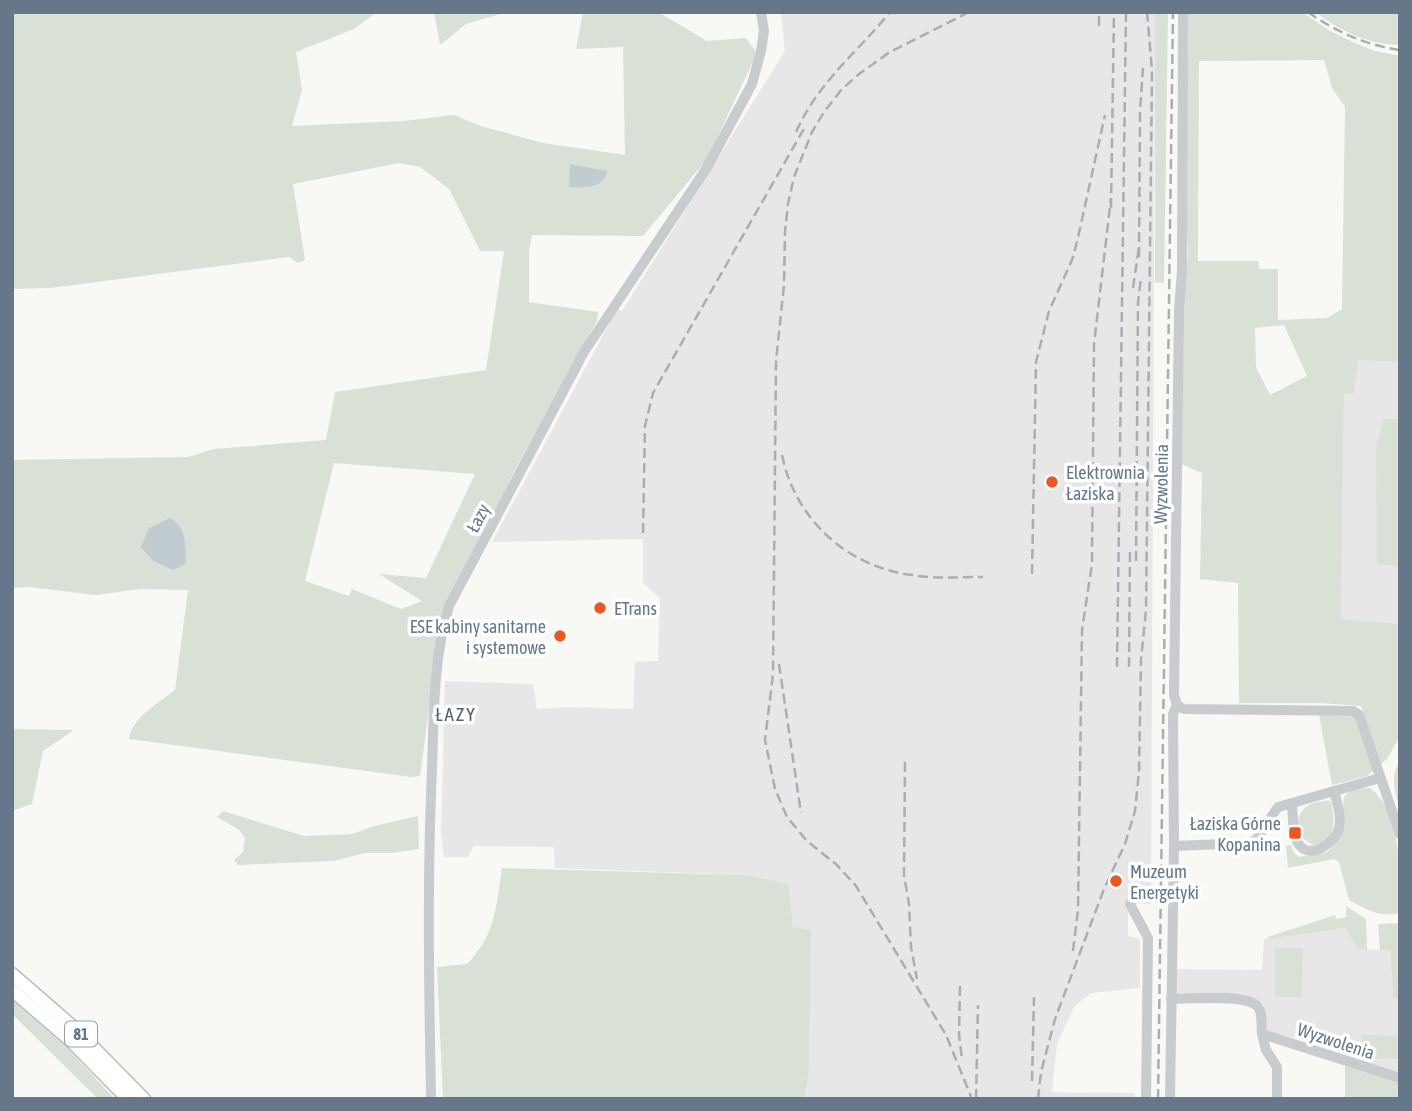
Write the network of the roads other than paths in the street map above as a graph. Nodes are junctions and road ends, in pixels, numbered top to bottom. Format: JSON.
{"nodes":[{"id":1,"x":761,"y":12,"type":"edge"},
{"id":2,"x":1183,"y":12,"type":"edge"},
{"id":3,"x":1177,"y":705,"type":"junction"},
{"id":4,"x":1380,"y":778,"type":"junction"},
{"id":5,"x":1334,"y":791,"type":"junction"},
{"id":6,"x":1292,"y":803,"type":"junction"},
{"id":7,"x":1400,"y":834,"type":"edge"},
{"id":8,"x":1174,"y":846,"type":"junction"},
{"id":9,"x":1130,"y":904,"type":"dead end"},
{"id":10,"x":12,"y":974,"type":"edge"},
{"id":11,"x":12,"y":990,"type":"edge"},
{"id":12,"x":1171,"y":999,"type":"junction"},
{"id":13,"x":1262,"y":1034,"type":"junction"},
{"id":14,"x":1400,"y":1077,"type":"edge"},
{"id":15,"x":128,"y":1099,"type":"edge"},
{"id":16,"x":144,"y":1099,"type":"edge"},
{"id":17,"x":431,"y":1099,"type":"edge"},
{"id":18,"x":1146,"y":1099,"type":"edge"},
{"id":19,"x":1170,"y":1099,"type":"edge"},
{"id":20,"x":1277,"y":1099,"type":"edge"}],
"edges":[{"from":1,"to":17,"type":"street","name":"Łazy"},
{"from":2,"to":3,"type":"street","name":"Wyzwolenia"},
{"from":3,"to":4,"type":"street"},
{"from":3,"to":8,"type":"street","name":"Wyzwolenia"},
{"from":4,"to":5,"type":"street"},
{"from":4,"to":7,"type":"street"},
{"from":5,"to":6,"type":"street"},
{"from":5,"to":6,"type":"street"},
{"from":6,"to":8,"type":"street"},
{"from":8,"to":12,"type":"street","name":"Wyzwolenia"},
{"from":9,"to":18,"type":"street"},
{"from":10,"to":16,"type":"main road","number":"81"},
{"from":11,"to":15,"type":"main road","number":"81"},
{"from":12,"to":13,"type":"street"},
{"from":12,"to":19,"type":"street"},
{"from":13,"to":14,"type":"street","name":"Wyzwolenia"},
{"from":13,"to":20,"type":"street"}]}
